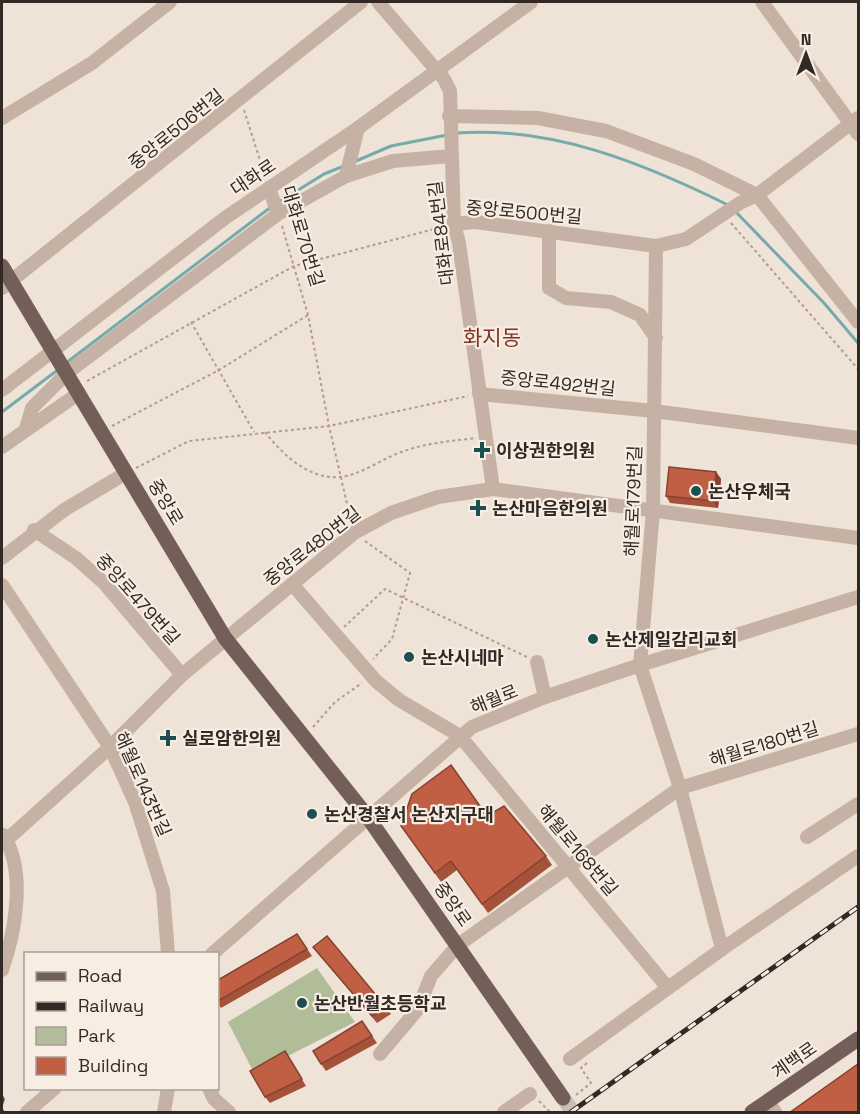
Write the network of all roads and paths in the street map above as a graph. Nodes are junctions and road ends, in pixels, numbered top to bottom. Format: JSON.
{"nodes":[{"id":1,"x":170,"y":2,"type":"edge"},
{"id":2,"x":361,"y":2,"type":"edge"},
{"id":3,"x":378,"y":2,"type":"edge"},
{"id":4,"x":531,"y":2,"type":"edge"},
{"id":5,"x":762,"y":2,"type":"edge"},
{"id":6,"x":436,"y":71,"type":"junction"},
{"id":7,"x":241,"y":100,"type":"junction"},
{"id":8,"x":2,"y":118,"type":"edge"},
{"id":9,"x":856,"y":126,"type":"edge"},
{"id":10,"x":358,"y":128,"type":"junction"},
{"id":11,"x":449,"y":128,"type":"junction"},
{"id":12,"x":451,"y":156,"type":"junction"},
{"id":13,"x":346,"y":176,"type":"junction"},
{"id":14,"x":269,"y":188,"type":"junction"},
{"id":15,"x":757,"y":195,"type":"junction"},
{"id":16,"x":278,"y":214,"type":"junction"},
{"id":17,"x":723,"y":214,"type":"junction"},
{"id":18,"x":454,"y":224,"type":"junction"},
{"id":19,"x":549,"y":231,"type":"junction"},
{"id":20,"x":656,"y":246,"type":"junction"},
{"id":21,"x":2,"y":266,"type":"edge"},
{"id":22,"x":294,"y":266,"type":"junction"},
{"id":23,"x":6,"y":285,"type":"edge"},
{"id":24,"x":308,"y":315,"type":"junction"},
{"id":25,"x":191,"y":322,"type":"junction"},
{"id":26,"x":858,"y":322,"type":"edge"},
{"id":27,"x":656,"y":338,"type":"junction"},
{"id":28,"x":52,"y":351,"type":"junction"},
{"id":29,"x":858,"y":369,"type":"edge"},
{"id":30,"x":219,"y":370,"type":"junction"},
{"id":31,"x":67,"y":373,"type":"junction"},
{"id":32,"x":2,"y":390,"type":"edge"},
{"id":33,"x":77,"y":390,"type":"junction"},
{"id":34,"x":479,"y":394,"type":"junction"},
{"id":35,"x":654,"y":411,"type":"junction"},
{"id":36,"x":328,"y":426,"type":"junction"},
{"id":37,"x":26,"y":429,"type":"junction"},
{"id":38,"x":101,"y":431,"type":"junction"},
{"id":39,"x":255,"y":432,"type":"junction"},
{"id":40,"x":265,"y":432,"type":"junction"},
{"id":41,"x":485,"y":436,"type":"junction"},
{"id":42,"x":858,"y":438,"type":"edge"},
{"id":43,"x":2,"y":447,"type":"edge"},
{"id":44,"x":126,"y":473,"type":"junction"},
{"id":45,"x":341,"y":478,"type":"junction"},
{"id":46,"x":493,"y":489,"type":"junction"},
{"id":47,"x":653,"y":511,"type":"junction"},
{"id":48,"x":34,"y":530,"type":"junction"},
{"id":49,"x":354,"y":533,"type":"junction"},
{"id":50,"x":858,"y":538,"type":"edge"},
{"id":51,"x":2,"y":558,"type":"edge"},
{"id":52,"x":292,"y":584,"type":"junction"},
{"id":53,"x":2,"y":585,"type":"edge"},
{"id":54,"x":404,"y":596,"type":"junction"},
{"id":55,"x":858,"y":597,"type":"edge"},
{"id":56,"x":335,"y":634,"type":"junction"},
{"id":57,"x":225,"y":638,"type":"junction"},
{"id":58,"x":537,"y":662,"type":"joint"},
{"id":59,"x":639,"y":664,"type":"junction"},
{"id":60,"x":368,"y":672,"type":"junction"},
{"id":61,"x":182,"y":675,"type":"junction"},
{"id":62,"x":545,"y":697,"type":"junction"},
{"id":63,"x":858,"y":734,"type":"edge"},
{"id":64,"x":459,"y":736,"type":"junction"},
{"id":65,"x":304,"y":737,"type":"junction"},
{"id":66,"x":110,"y":747,"type":"junction"},
{"id":67,"x":680,"y":788,"type":"junction"},
{"id":68,"x":858,"y":804,"type":"edge"},
{"id":69,"x":367,"y":816,"type":"junction"},
{"id":70,"x":807,"y":837,"type":"dead end"},
{"id":71,"x":3,"y":839,"type":"edge"},
{"id":72,"x":858,"y":856,"type":"edge"},
{"id":73,"x":568,"y":866,"type":"junction"},
{"id":74,"x":458,"y":945,"type":"junction"},
{"id":75,"x":722,"y":948,"type":"junction"},
{"id":76,"x":168,"y":952,"type":"edge"},
{"id":77,"x":214,"y":952,"type":"edge"},
{"id":78,"x":2,"y":970,"type":"edge"},
{"id":79,"x":668,"y":988,"type":"junction"},
{"id":80,"x":858,"y":1039,"type":"edge"},
{"id":81,"x":380,"y":1054,"type":"dead end"},
{"id":82,"x":570,"y":1059,"type":"dead end"},
{"id":83,"x":589,"y":1061,"type":"dead end"},
{"id":84,"x":54,"y":1090,"type":"edge"},
{"id":85,"x":168,"y":1090,"type":"edge"},
{"id":86,"x":210,"y":1090,"type":"edge"},
{"id":87,"x":565,"y":1099,"type":"joint"},
{"id":88,"x":531,"y":1100,"type":"joint"},
{"id":89,"x":771,"y":1107,"type":"edge"},
{"id":90,"x":27,"y":1113,"type":"edge"},
{"id":91,"x":164,"y":1113,"type":"edge"},
{"id":92,"x":228,"y":1113,"type":"edge"},
{"id":93,"x":504,"y":1113,"type":"edge"},
{"id":94,"x":550,"y":1113,"type":"edge"},
{"id":95,"x":752,"y":1113,"type":"edge"}],
"edges":[{"from":1,"to":8,"type":"street"},
{"from":2,"to":7,"type":"street","name":"중앙로506번길"},
{"from":3,"to":6,"type":"street","name":"대화로84번길"},
{"from":4,"to":6,"type":"street","name":"대화로"},
{"from":5,"to":9,"type":"street"},
{"from":6,"to":10,"type":"street","name":"대화로"},
{"from":6,"to":11,"type":"street","name":"대화로84번길"},
{"from":7,"to":14,"type":"path","name":"대화로70번길"},
{"from":7,"to":23,"type":"street","name":"중앙로506번길"},
{"from":9,"to":15,"type":"street","name":"중앙로500번길"},
{"from":10,"to":13,"type":"street"},
{"from":10,"to":14,"type":"street","name":"대화로"},
{"from":11,"to":12,"type":"street","name":"대화로84번길"},
{"from":11,"to":15,"type":"street"},
{"from":12,"to":13,"type":"street"},
{"from":12,"to":18,"type":"street","name":"대화로84번길"},
{"from":13,"to":16,"type":"street"},
{"from":14,"to":16,"type":"street","name":"대화로70번길"},
{"from":14,"to":28,"type":"street","name":"대화로"},
{"from":15,"to":17,"type":"street","name":"중앙로500번길"},
{"from":15,"to":26,"type":"street"},
{"from":16,"to":22,"type":"path","name":"대화로70번길"},
{"from":16,"to":31,"type":"street"},
{"from":17,"to":20,"type":"street","name":"중앙로500번길"},
{"from":17,"to":29,"type":"path"},
{"from":18,"to":19,"type":"street","name":"중앙로500번길"},
{"from":18,"to":22,"type":"path","name":"중앙로500번길"},
{"from":18,"to":34,"type":"street","name":"대화로84번길"},
{"from":19,"to":20,"type":"street","name":"중앙로500번길"},
{"from":19,"to":27,"type":"street"},
{"from":20,"to":27,"type":"street","name":"해월로179번길"},
{"from":21,"to":23,"type":"main road","name":"중앙로"},
{"from":22,"to":24,"type":"path","name":"대화로70번길"},
{"from":22,"to":25,"type":"path","name":"중앙로500번길"},
{"from":23,"to":28,"type":"main road","name":"중앙로"},
{"from":24,"to":30,"type":"path","name":"대화로70번길"},
{"from":24,"to":36,"type":"path","name":"대화로70번길"},
{"from":25,"to":30,"type":"path"},
{"from":25,"to":33,"type":"path","name":"중앙로500번길"},
{"from":27,"to":35,"type":"street","name":"해월로179번길"},
{"from":28,"to":31,"type":"main road","name":"중앙로"},
{"from":28,"to":32,"type":"street","name":"대화로"},
{"from":30,"to":38,"type":"path"},
{"from":30,"to":39,"type":"path"},
{"from":31,"to":33,"type":"main road","name":"중앙로"},
{"from":31,"to":37,"type":"street"},
{"from":33,"to":37,"type":"street"},
{"from":33,"to":38,"type":"main road","name":"중앙로"},
{"from":34,"to":35,"type":"street","name":"중앙로492번길"},
{"from":34,"to":36,"type":"path","name":"중앙로492번길"},
{"from":34,"to":41,"type":"street","name":"대화로84번길"},
{"from":35,"to":42,"type":"street","name":"중앙로492번길"},
{"from":35,"to":47,"type":"street","name":"해월로179번길"},
{"from":36,"to":40,"type":"path","name":"중앙로492번길"},
{"from":36,"to":45,"type":"path","name":"대화로70번길"},
{"from":37,"to":43,"type":"street"},
{"from":38,"to":44,"type":"main road","name":"중앙로"},
{"from":39,"to":40,"type":"path","name":"중앙로492번길"},
{"from":39,"to":44,"type":"path","name":"중앙로492번길"},
{"from":40,"to":45,"type":"path"},
{"from":41,"to":45,"type":"path"},
{"from":41,"to":46,"type":"street","name":"대화로84번길"},
{"from":44,"to":48,"type":"street"},
{"from":44,"to":57,"type":"main road","name":"중앙로"},
{"from":45,"to":49,"type":"path","name":"대화로70번길"},
{"from":46,"to":47,"type":"street","name":"중앙로480번길"},
{"from":46,"to":49,"type":"street","name":"중앙로480번길"},
{"from":47,"to":50,"type":"street","name":"중앙로480번길"},
{"from":47,"to":59,"type":"street","name":"해월로179번길"},
{"from":48,"to":51,"type":"street"},
{"from":48,"to":61,"type":"street","name":"중앙로479번길"},
{"from":49,"to":52,"type":"street","name":"중앙로480번길"},
{"from":49,"to":54,"type":"path"},
{"from":52,"to":56,"type":"street","name":"해월로168번길"},
{"from":52,"to":57,"type":"street","name":"중앙로480번길"},
{"from":53,"to":66,"type":"street","name":"해월로143번길"},
{"from":54,"to":56,"type":"path"},
{"from":54,"to":58,"type":"path"},
{"from":54,"to":60,"type":"path"},
{"from":55,"to":59,"type":"street","name":"해월로"},
{"from":56,"to":60,"type":"street","name":"해월로168번길"},
{"from":57,"to":61,"type":"street"},
{"from":57,"to":65,"type":"main road","name":"중앙로"},
{"from":58,"to":62,"type":"street"},
{"from":59,"to":62,"type":"street","name":"해월로"},
{"from":59,"to":67,"type":"street"},
{"from":60,"to":64,"type":"street","name":"해월로168번길"},
{"from":60,"to":65,"type":"path"},
{"from":61,"to":66,"type":"street"},
{"from":62,"to":64,"type":"street","name":"해월로"},
{"from":63,"to":67,"type":"street","name":"해월로180번길"},
{"from":64,"to":69,"type":"street","name":"해월로"},
{"from":64,"to":73,"type":"street","name":"해월로168번길"},
{"from":65,"to":69,"type":"main road","name":"중앙로"},
{"from":66,"to":71,"type":"street"},
{"from":66,"to":76,"type":"street","name":"해월로143번길"},
{"from":67,"to":73,"type":"street","name":"해월로180번길"},
{"from":67,"to":75,"type":"street"},
{"from":68,"to":70,"type":"street"},
{"from":69,"to":74,"type":"main road","name":"중앙로"},
{"from":69,"to":77,"type":"street","name":"해월로"},
{"from":71,"to":78,"type":"street"},
{"from":72,"to":75,"type":"street"},
{"from":73,"to":74,"type":"street","name":"해월로180번길"},
{"from":73,"to":79,"type":"street","name":"해월로168번길"},
{"from":74,"to":81,"type":"street","name":"해월로180번길"},
{"from":74,"to":87,"type":"main road","name":"중앙로"},
{"from":75,"to":79,"type":"street"},
{"from":79,"to":82,"type":"street"},
{"from":80,"to":89,"type":"main road","name":"계백로"},
{"from":83,"to":87,"type":"path"},
{"from":84,"to":90,"type":"street"},
{"from":85,"to":91,"type":"street"},
{"from":86,"to":92,"type":"street"},
{"from":88,"to":93,"type":"street"},
{"from":88,"to":94,"type":"path"},
{"from":89,"to":95,"type":"main road","name":"계백로"}]}
